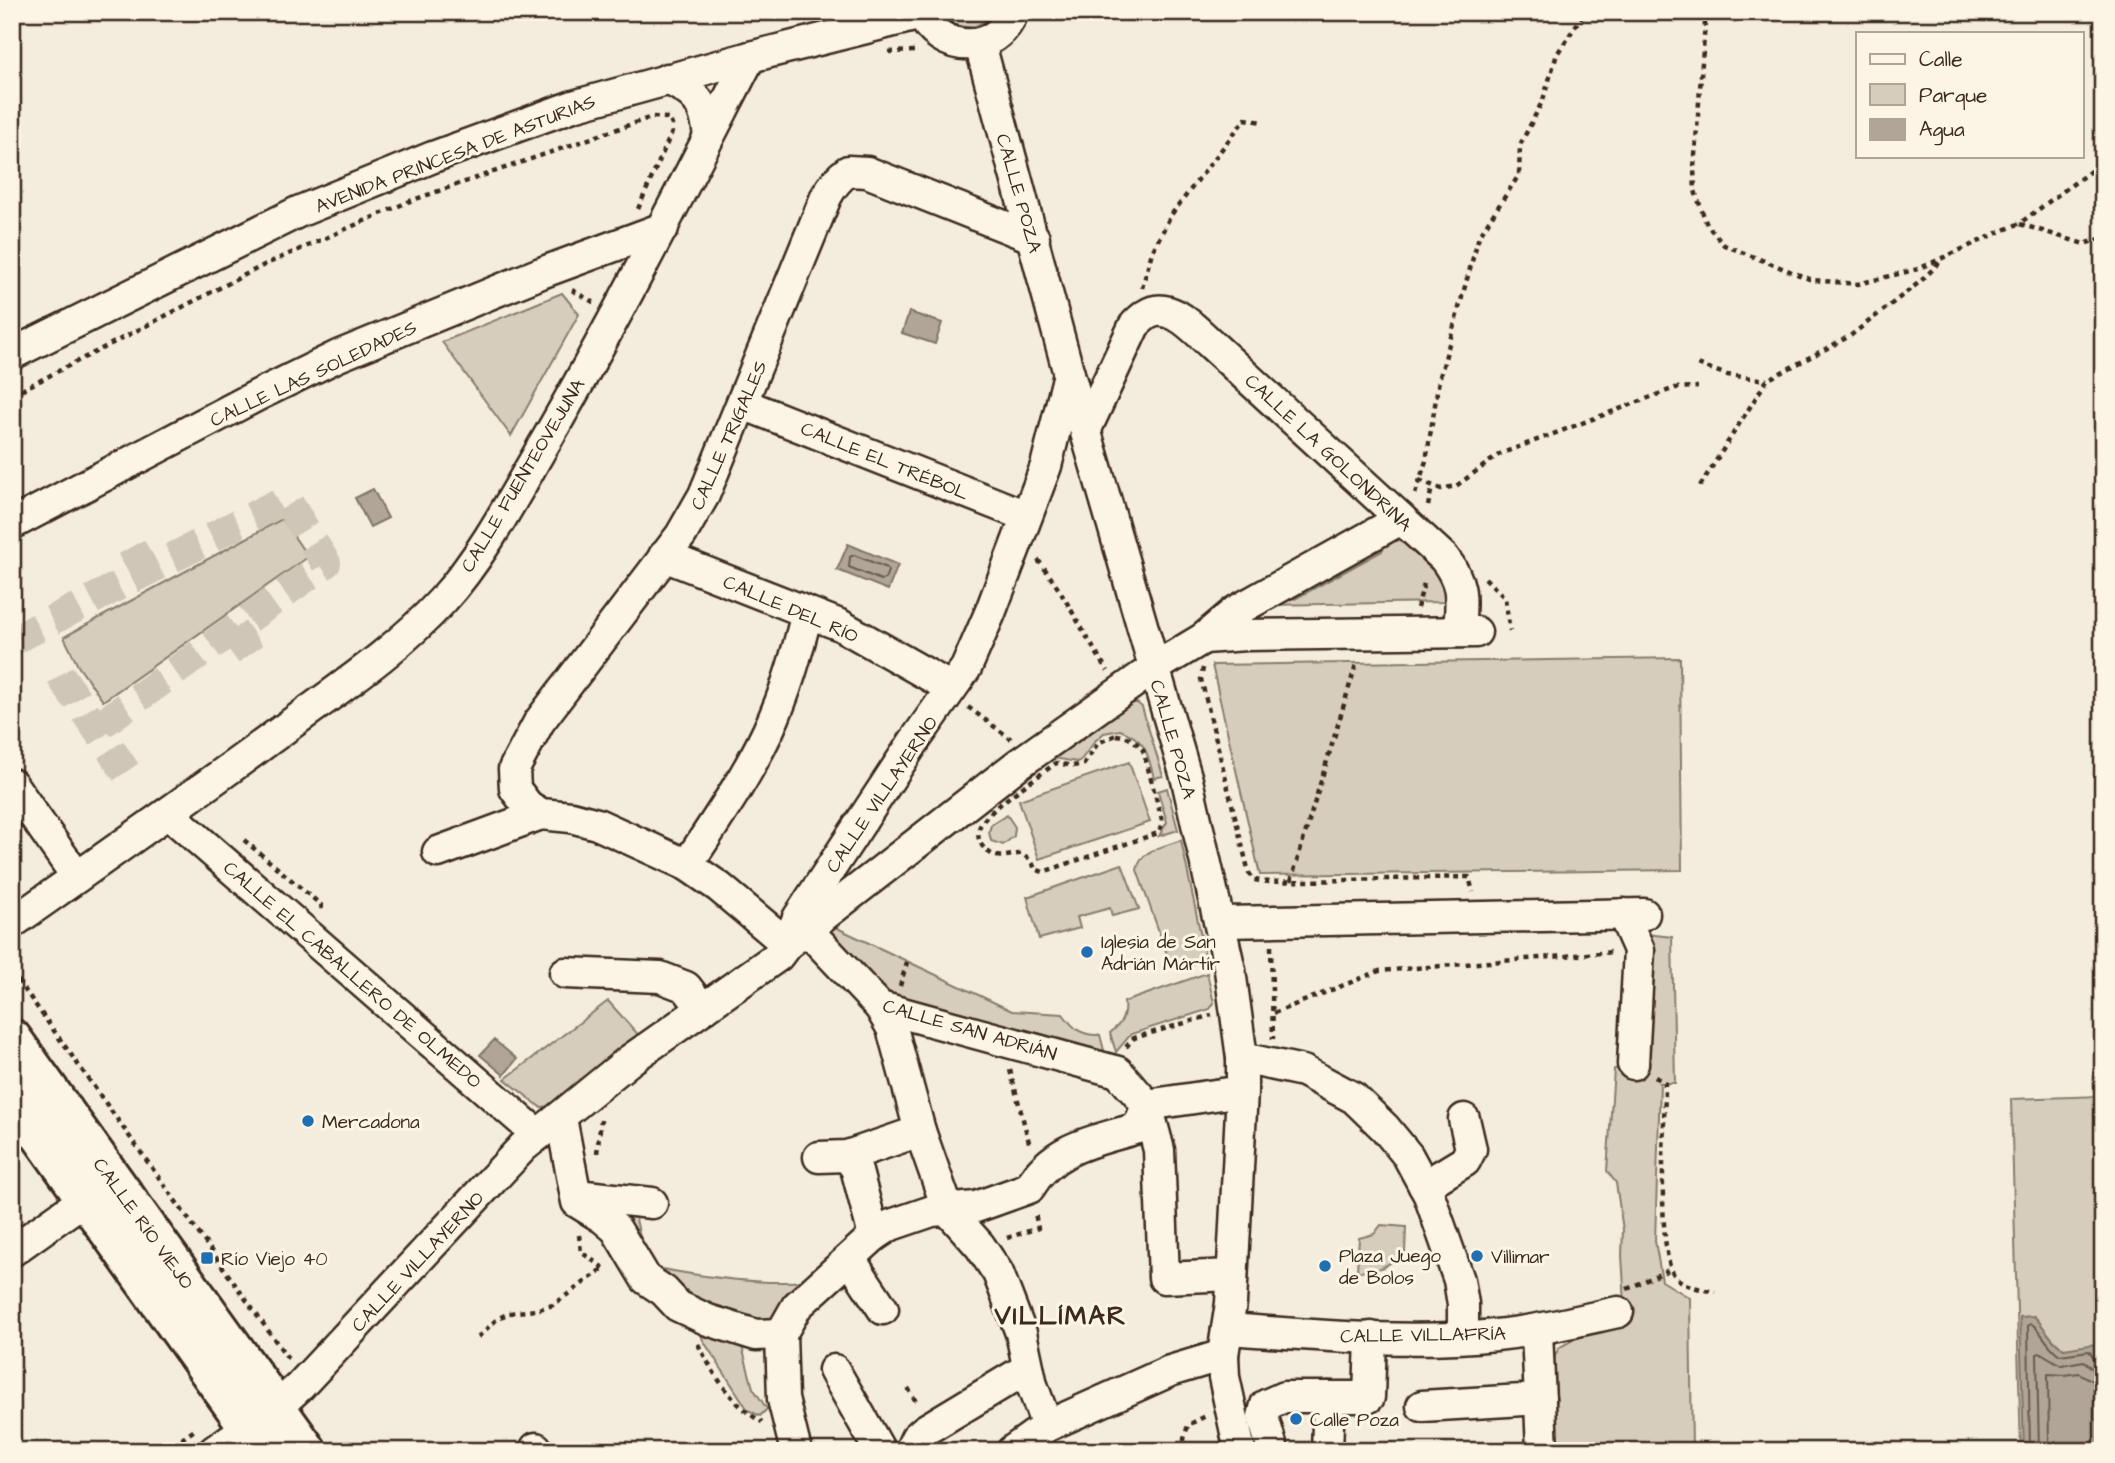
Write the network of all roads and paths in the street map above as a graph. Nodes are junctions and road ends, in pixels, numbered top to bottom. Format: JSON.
{"nodes":[{"id":1,"x":1013,"y":12,"type":"edge"},
{"id":2,"x":1585,"y":12,"type":"edge"},
{"id":3,"x":1703,"y":12,"type":"edge"},
{"id":4,"x":921,"y":13,"type":"edge"},
{"id":5,"x":980,"y":44,"type":"junction"},
{"id":6,"x":921,"y":51,"type":"dead end"},
{"id":7,"x":886,"y":53,"type":"dead end"},
{"id":8,"x":750,"y":57,"type":"junction"},
{"id":9,"x":667,"y":79,"type":"junction"},
{"id":10,"x":1262,"y":122,"type":"dead end"},
{"id":11,"x":709,"y":136,"type":"junction"},
{"id":12,"x":2103,"y":159,"type":"edge"},
{"id":13,"x":636,"y":214,"type":"dead end"},
{"id":14,"x":2020,"y":223,"type":"junction"},
{"id":15,"x":663,"y":228,"type":"junction"},
{"id":16,"x":1034,"y":238,"type":"junction"},
{"id":17,"x":2103,"y":238,"type":"edge"},
{"id":18,"x":1945,"y":257,"type":"junction"},
{"id":19,"x":592,"y":301,"type":"dead end"},
{"id":20,"x":586,"y":313,"type":"dead end"},
{"id":21,"x":1140,"y":320,"type":"junction"},
{"id":22,"x":12,"y":354,"type":"edge"},
{"id":23,"x":1698,"y":364,"type":"dead end"},
{"id":24,"x":1069,"y":374,"type":"junction"},
{"id":25,"x":1767,"y":380,"type":"junction"},
{"id":26,"x":1698,"y":387,"type":"dead end"},
{"id":27,"x":12,"y":394,"type":"edge"},
{"id":28,"x":743,"y":404,"type":"junction"},
{"id":29,"x":1086,"y":429,"type":"junction"},
{"id":30,"x":1419,"y":481,"type":"junction"},
{"id":31,"x":1700,"y":486,"type":"dead end"},
{"id":32,"x":1026,"y":516,"type":"junction"},
{"id":33,"x":1401,"y":519,"type":"junction"},
{"id":34,"x":12,"y":524,"type":"edge"},
{"id":35,"x":664,"y":556,"type":"junction"},
{"id":36,"x":1038,"y":559,"type":"dead end"},
{"id":37,"x":807,"y":613,"type":"junction"},
{"id":38,"x":1207,"y":649,"type":"junction"},
{"id":39,"x":1346,"y":656,"type":"dead end"},
{"id":40,"x":1154,"y":668,"type":"junction"},
{"id":41,"x":1109,"y":672,"type":"dead end"},
{"id":42,"x":950,"y":690,"type":"junction"},
{"id":43,"x":1039,"y":762,"type":"junction"},
{"id":44,"x":12,"y":785,"type":"edge"},
{"id":45,"x":168,"y":813,"type":"junction"},
{"id":46,"x":541,"y":814,"type":"junction"},
{"id":47,"x":438,"y":852,"type":"dead end"},
{"id":48,"x":687,"y":866,"type":"junction"},
{"id":49,"x":78,"y":877,"type":"junction"},
{"id":50,"x":1291,"y":881,"type":"junction"},
{"id":51,"x":1269,"y":882,"type":"junction"},
{"id":52,"x":1479,"y":917,"type":"junction"},
{"id":53,"x":1270,"y":921,"type":"junction"},
{"id":54,"x":1221,"y":922,"type":"junction"},
{"id":55,"x":12,"y":923,"type":"edge"},
{"id":56,"x":796,"y":938,"type":"junction"},
{"id":57,"x":1625,"y":951,"type":"dead end"},
{"id":58,"x":12,"y":972,"type":"edge"},
{"id":59,"x":565,"y":973,"type":"dead end"},
{"id":60,"x":19,"y":982,"type":"junction"},
{"id":61,"x":12,"y":987,"type":"edge"},
{"id":62,"x":880,"y":1007,"type":"junction"},
{"id":63,"x":704,"y":1009,"type":"junction"},
{"id":64,"x":1219,"y":1012,"type":"dead end"},
{"id":65,"x":1274,"y":1013,"type":"junction"},
{"id":66,"x":12,"y":1040,"type":"edge"},
{"id":67,"x":1009,"y":1041,"type":"junction"},
{"id":68,"x":1242,"y":1058,"type":"junction"},
{"id":69,"x":1273,"y":1064,"type":"junction"},
{"id":70,"x":1633,"y":1065,"type":"dead end"},
{"id":71,"x":1118,"y":1072,"type":"junction"},
{"id":72,"x":1665,"y":1083,"type":"dead end"},
{"id":73,"x":1242,"y":1091,"type":"junction"},
{"id":74,"x":12,"y":1095,"type":"edge"},
{"id":75,"x":1147,"y":1105,"type":"junction"},
{"id":76,"x":601,"y":1114,"type":"dead end"},
{"id":77,"x":1464,"y":1119,"type":"dead end"},
{"id":78,"x":549,"y":1127,"type":"junction"},
{"id":79,"x":920,"y":1131,"type":"junction"},
{"id":80,"x":1035,"y":1181,"type":"junction"},
{"id":81,"x":1427,"y":1191,"type":"junction"},
{"id":82,"x":585,"y":1196,"type":"junction"},
{"id":83,"x":85,"y":1199,"type":"junction"},
{"id":84,"x":652,"y":1203,"type":"dead end"},
{"id":85,"x":948,"y":1210,"type":"junction"},
{"id":86,"x":874,"y":1236,"type":"junction"},
{"id":87,"x":980,"y":1246,"type":"junction"},
{"id":88,"x":12,"y":1251,"type":"edge"},
{"id":89,"x":850,"y":1259,"type":"junction"},
{"id":90,"x":604,"y":1268,"type":"dead end"},
{"id":91,"x":1671,"y":1269,"type":"junction"},
{"id":92,"x":1232,"y":1275,"type":"junction"},
{"id":93,"x":1715,"y":1292,"type":"dead end"},
{"id":94,"x":678,"y":1306,"type":"junction"},
{"id":95,"x":883,"y":1309,"type":"dead end"},
{"id":96,"x":1618,"y":1312,"type":"joint"},
{"id":97,"x":1537,"y":1330,"type":"junction"},
{"id":98,"x":781,"y":1334,"type":"junction"},
{"id":99,"x":1463,"y":1336,"type":"junction"},
{"id":100,"x":478,"y":1337,"type":"dead end"},
{"id":101,"x":1371,"y":1338,"type":"junction"},
{"id":102,"x":1225,"y":1342,"type":"junction"},
{"id":103,"x":296,"y":1361,"type":"dead end"},
{"id":104,"x":1028,"y":1368,"type":"junction"},
{"id":105,"x":834,"y":1370,"type":"dead end"},
{"id":106,"x":1329,"y":1397,"type":"junction"},
{"id":107,"x":1541,"y":1399,"type":"junction"},
{"id":108,"x":1422,"y":1406,"type":"dead end"},
{"id":109,"x":1230,"y":1408,"type":"junction"},
{"id":110,"x":1047,"y":1426,"type":"junction"},
{"id":111,"x":264,"y":1428,"type":"edge"},
{"id":112,"x":794,"y":1445,"type":"edge"},
{"id":113,"x":214,"y":1451,"type":"edge"},
{"id":114,"x":307,"y":1451,"type":"edge"},
{"id":115,"x":880,"y":1451,"type":"edge"},
{"id":116,"x":910,"y":1451,"type":"edge"},
{"id":117,"x":1012,"y":1451,"type":"edge"},
{"id":118,"x":1186,"y":1451,"type":"edge"},
{"id":119,"x":1240,"y":1451,"type":"edge"},
{"id":120,"x":1273,"y":1451,"type":"edge"},
{"id":121,"x":1327,"y":1451,"type":"edge"},
{"id":122,"x":1542,"y":1451,"type":"edge"}],
"edges":[{"from":1,"to":5,"type":"street"},
{"from":2,"to":30,"type":"path"},
{"from":3,"to":18,"type":"path"},
{"from":4,"to":5,"type":"street"},
{"from":4,"to":8,"type":"street","name":"AVENIDA PRINCESA DE ASTURIAS"},
{"from":5,"to":16,"type":"street","name":"CALLE POZA"},
{"from":6,"to":7,"type":"path"},
{"from":8,"to":9,"type":"street","name":"AVENIDA PRINCESA DE ASTURIAS"},
{"from":8,"to":11,"type":"street","name":"CALLE FUENTEOVEJUNA"},
{"from":9,"to":11,"type":"street"},
{"from":9,"to":22,"type":"street","name":"AVENIDA PRINCESA DE ASTURIAS"},
{"from":10,"to":21,"type":"path"},
{"from":11,"to":15,"type":"street","name":"CALLE FUENTEOVEJUNA"},
{"from":12,"to":14,"type":"path"},
{"from":13,"to":27,"type":"path"},
{"from":14,"to":17,"type":"path"},
{"from":14,"to":18,"type":"path"},
{"from":15,"to":34,"type":"street","name":"CALLE LAS SOLEDADES"},
{"from":15,"to":45,"type":"street","name":"CALLE FUENTEOVEJUNA"},
{"from":16,"to":24,"type":"street","name":"CALLE POZA"},
{"from":16,"to":28,"type":"street","name":"CALLE TRIGALES"},
{"from":18,"to":25,"type":"path"},
{"from":19,"to":20,"type":"path"},
{"from":21,"to":29,"type":"street"},
{"from":21,"to":33,"type":"street","name":"CALLE LA GOLONDRINA"},
{"from":23,"to":25,"type":"path"},
{"from":24,"to":29,"type":"street","name":"CALLE POZA"},
{"from":24,"to":32,"type":"street","name":"CALLE VILLAYERNO"},
{"from":25,"to":31,"type":"path"},
{"from":26,"to":30,"type":"path"},
{"from":28,"to":32,"type":"street","name":"CALLE EL TRÉBOL"},
{"from":28,"to":35,"type":"street","name":"CALLE TRIGALES"},
{"from":29,"to":40,"type":"street","name":"CALLE POZA"},
{"from":30,"to":33,"type":"path"},
{"from":32,"to":42,"type":"street","name":"CALLE VILLAYERNO"},
{"from":33,"to":38,"type":"street"},
{"from":33,"to":38,"type":"street","name":"CALLE LA GOLONDRINA"},
{"from":35,"to":37,"type":"street","name":"CALLE DEL RÍO"},
{"from":35,"to":46,"type":"street","name":"CALLE TRIGALES"},
{"from":36,"to":41,"type":"path"},
{"from":37,"to":42,"type":"street","name":"CALLE DEL RÍO"},
{"from":37,"to":48,"type":"street"},
{"from":38,"to":40,"type":"street"},
{"from":38,"to":51,"type":"path"},
{"from":39,"to":50,"type":"path"},
{"from":40,"to":43,"type":"street"},
{"from":40,"to":54,"type":"street","name":"CALLE POZA"},
{"from":42,"to":43,"type":"path"},
{"from":42,"to":56,"type":"street","name":"CALLE VILLAYERNO"},
{"from":43,"to":43,"type":"path"},
{"from":43,"to":56,"type":"street"},
{"from":44,"to":49,"type":"street"},
{"from":45,"to":49,"type":"street","name":"CALLE FUENTEOVEJUNA"},
{"from":45,"to":78,"type":"street","name":"CALLE EL CABALLERO DE OLMEDO"},
{"from":46,"to":47,"type":"street"},
{"from":46,"to":48,"type":"street","name":"CALLE SAN ADRIÁN"},
{"from":48,"to":56,"type":"street","name":"CALLE SAN ADRIÁN"},
{"from":49,"to":55,"type":"street","name":"CALLE FUENTEOVEJUNA"},
{"from":50,"to":51,"type":"path"},
{"from":50,"to":52,"type":"path"},
{"from":51,"to":53,"type":"path"},
{"from":52,"to":53,"type":"street"},
{"from":52,"to":70,"type":"street"},
{"from":53,"to":54,"type":"street"},
{"from":53,"to":65,"type":"path"},
{"from":54,"to":68,"type":"street","name":"CALLE POZA"},
{"from":56,"to":62,"type":"street","name":"CALLE SAN ADRIÁN"},
{"from":56,"to":63,"type":"street","name":"CALLE VILLAYERNO"},
{"from":57,"to":65,"type":"path"},
{"from":58,"to":60,"type":"path"},
{"from":59,"to":63,"type":"street"},
{"from":60,"to":61,"type":"path"},
{"from":60,"to":103,"type":"path"},
{"from":62,"to":67,"type":"street","name":"CALLE SAN ADRIÁN"},
{"from":62,"to":79,"type":"street"},
{"from":63,"to":78,"type":"street","name":"CALLE VILLAYERNO"},
{"from":64,"to":71,"type":"path"},
{"from":65,"to":69,"type":"path"},
{"from":66,"to":111,"type":"main road","name":"CALLE RÍO VIEJO"},
{"from":67,"to":71,"type":"street","name":"CALLE SAN ADRIÁN"},
{"from":67,"to":80,"type":"path"},
{"from":68,"to":69,"type":"street"},
{"from":68,"to":73,"type":"street","name":"CALLE POZA"},
{"from":69,"to":81,"type":"street"},
{"from":71,"to":75,"type":"street"},
{"from":72,"to":91,"type":"path"},
{"from":73,"to":75,"type":"street"},
{"from":73,"to":92,"type":"street","name":"CALLE POZA"},
{"from":74,"to":83,"type":"main road","name":"CALLE RÍO VIEJO"},
{"from":75,"to":80,"type":"street"},
{"from":75,"to":92,"type":"street"},
{"from":76,"to":82,"type":"path"},
{"from":77,"to":81,"type":"street"},
{"from":78,"to":82,"type":"street"},
{"from":78,"to":111,"type":"street","name":"CALLE VILLAYERNO"},
{"from":79,"to":85,"type":"street"},
{"from":79,"to":86,"type":"street"},
{"from":80,"to":85,"type":"street"},
{"from":80,"to":87,"type":"path"},
{"from":81,"to":99,"type":"street"},
{"from":82,"to":84,"type":"street"},
{"from":82,"to":94,"type":"street"},
{"from":83,"to":88,"type":"street"},
{"from":83,"to":111,"type":"main road","name":"CALLE RÍO VIEJO"},
{"from":85,"to":86,"type":"street"},
{"from":85,"to":87,"type":"street"},
{"from":86,"to":89,"type":"street"},
{"from":87,"to":104,"type":"street"},
{"from":89,"to":95,"type":"street"},
{"from":89,"to":98,"type":"street"},
{"from":90,"to":100,"type":"path"},
{"from":91,"to":93,"type":"path"},
{"from":91,"to":96,"type":"path"},
{"from":92,"to":102,"type":"street","name":"CALLE POZA"},
{"from":94,"to":98,"type":"street"},
{"from":94,"to":112,"type":"path"},
{"from":96,"to":97,"type":"street","name":"CALLE VILLAFRÍA"},
{"from":97,"to":99,"type":"street","name":"CALLE VILLAFRÍA"},
{"from":97,"to":107,"type":"street"},
{"from":98,"to":112,"type":"street"},
{"from":99,"to":101,"type":"street","name":"CALLE VILLAFRÍA"},
{"from":101,"to":102,"type":"street","name":"CALLE VILLAFRÍA"},
{"from":101,"to":106,"type":"street"},
{"from":102,"to":109,"type":"street","name":"CALLE POZA"},
{"from":102,"to":110,"type":"street"},
{"from":104,"to":110,"type":"street"},
{"from":104,"to":116,"type":"street"},
{"from":105,"to":115,"type":"street"},
{"from":106,"to":120,"type":"street"},
{"from":106,"to":121,"type":"street"},
{"from":107,"to":108,"type":"street"},
{"from":107,"to":122,"type":"street"},
{"from":109,"to":118,"type":"path"},
{"from":109,"to":119,"type":"street","name":"CALLE POZA"},
{"from":110,"to":117,"type":"street"},
{"from":111,"to":113,"type":"street","name":"CALLE VILLAYERNO"},
{"from":111,"to":114,"type":"main road","name":"CALLE RÍO VIEJO"}]}
